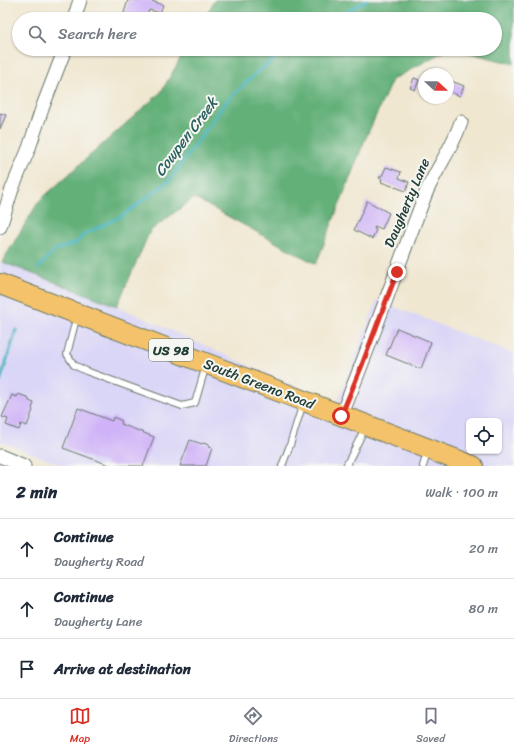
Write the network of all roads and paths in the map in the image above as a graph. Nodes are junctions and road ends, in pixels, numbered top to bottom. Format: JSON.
{"nodes":[{"id":1,"x":80,"y":0,"type":"edge"},
{"id":2,"x":76,"y":12,"type":"edge"},
{"id":3,"x":62,"y":56,"type":"edge"},
{"id":4,"x":461,"y":122,"type":"dead end"},
{"id":5,"x":0,"y":227,"type":"edge"},
{"id":6,"x":1,"y":288,"type":"edge"},
{"id":7,"x":77,"y":314,"type":"junction"},
{"id":8,"x":207,"y":364,"type":"junction"},
{"id":9,"x":303,"y":401,"type":"junction"},
{"id":10,"x":341,"y":416,"type":"junction"},
{"id":11,"x":367,"y":426,"type":"junction"},
{"id":12,"x":0,"y":456,"type":"edge"},
{"id":13,"x":426,"y":458,"type":"edge"},
{"id":14,"x":23,"y":466,"type":"edge"},
{"id":15,"x":282,"y":466,"type":"edge"},
{"id":16,"x":346,"y":466,"type":"edge"},
{"id":17,"x":473,"y":466,"type":"edge"}],
"edges":[{"from":1,"to":2,"type":"street"},
{"from":3,"to":5,"type":"street"},
{"from":4,"to":10,"type":"street","name":"Daugherty Lane"},
{"from":6,"to":7,"type":"main road","name":"South Greeno Road","number":"US 98"},
{"from":7,"to":8,"type":"main road","name":"South Greeno Road","number":"US 98"},
{"from":7,"to":8,"type":"lane"},
{"from":8,"to":9,"type":"main road","name":"South Greeno Road","number":"US 98"},
{"from":9,"to":10,"type":"main road","name":"South Greeno Road","number":"US 98"},
{"from":9,"to":15,"type":"lane"},
{"from":10,"to":11,"type":"main road","name":"South Greeno Road","number":"US 98"},
{"from":11,"to":13,"type":"main road","name":"South Greeno Road","number":"US 98"},
{"from":11,"to":16,"type":"lane"},
{"from":12,"to":14,"type":"street"},
{"from":13,"to":17,"type":"main road","name":"South Greeno Road","number":"US 98"}]}
